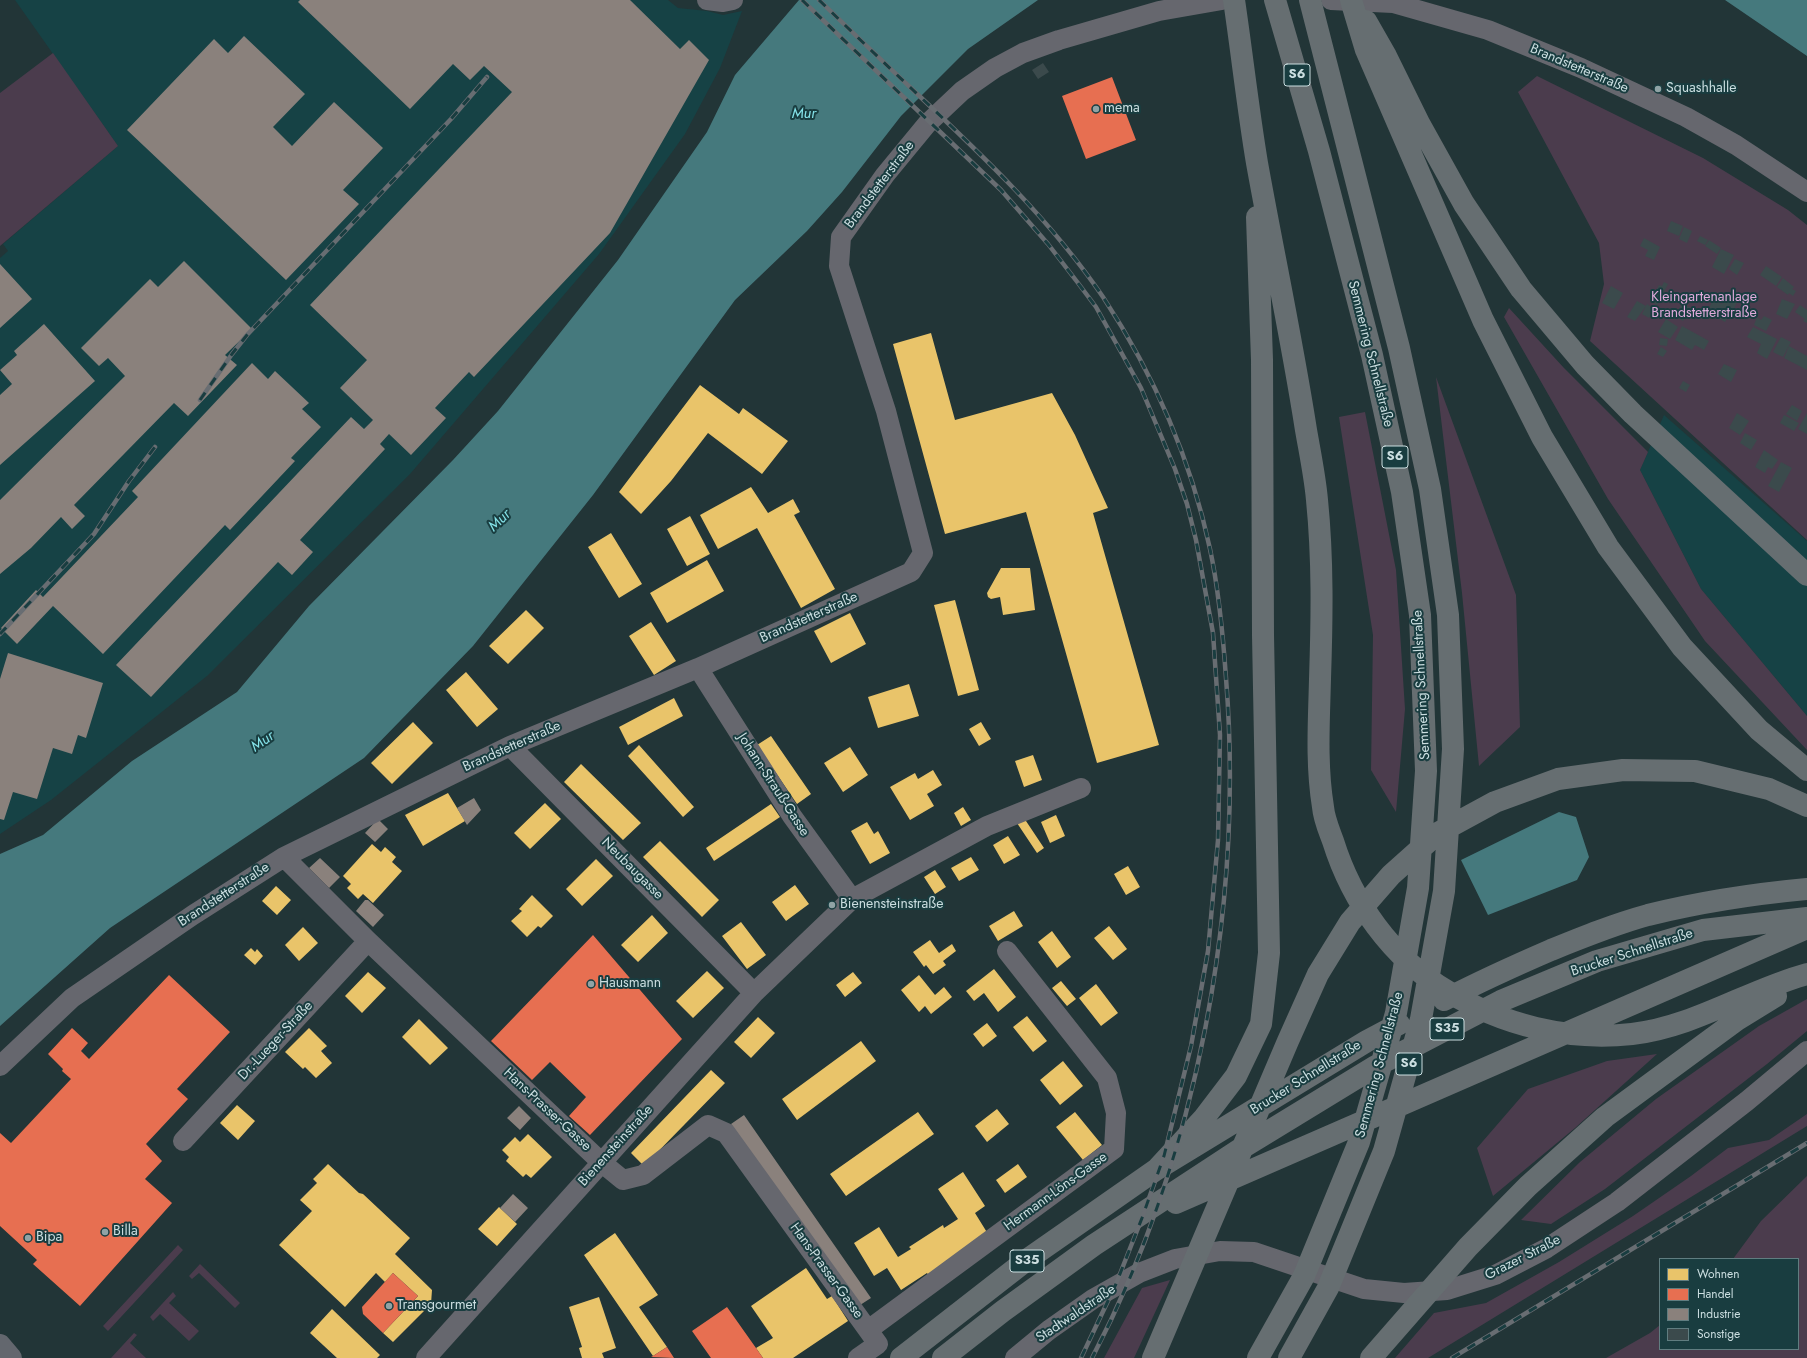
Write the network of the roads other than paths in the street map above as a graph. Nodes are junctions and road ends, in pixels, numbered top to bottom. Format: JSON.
{"nodes":[{"id":1,"x":707,"y":0,"type":"edge"},
{"id":2,"x":733,"y":0,"type":"edge"},
{"id":3,"x":1222,"y":0,"type":"edge"},
{"id":4,"x":1234,"y":0,"type":"edge"},
{"id":5,"x":1275,"y":0,"type":"edge"},
{"id":6,"x":1310,"y":0,"type":"edge"},
{"id":7,"x":1331,"y":0,"type":"edge"},
{"id":8,"x":1352,"y":0,"type":"edge"},
{"id":9,"x":1410,"y":126,"type":"junction"},
{"id":10,"x":1256,"y":158,"type":"junction"},
{"id":11,"x":1807,"y":192,"type":"edge"},
{"id":12,"x":1807,"y":575,"type":"edge"},
{"id":13,"x":698,"y":668,"type":"junction"},
{"id":14,"x":510,"y":746,"type":"junction"},
{"id":15,"x":1807,"y":770,"type":"edge"},
{"id":16,"x":1081,"y":788,"type":"dead end"},
{"id":17,"x":1807,"y":806,"type":"edge"},
{"id":18,"x":284,"y":857,"type":"junction"},
{"id":19,"x":1807,"y":889,"type":"edge"},
{"id":20,"x":852,"y":899,"type":"junction"},
{"id":21,"x":1807,"y":918,"type":"edge"},
{"id":22,"x":1807,"y":928,"type":"edge"},
{"id":23,"x":368,"y":942,"type":"junction"},
{"id":24,"x":1007,"y":951,"type":"dead end"},
{"id":25,"x":1807,"y":974,"type":"edge"},
{"id":26,"x":1807,"y":980,"type":"edge"},
{"id":27,"x":754,"y":993,"type":"junction"},
{"id":28,"x":1807,"y":1051,"type":"edge"},
{"id":29,"x":0,"y":1066,"type":"edge"},
{"id":30,"x":183,"y":1141,"type":"dead end"},
{"id":31,"x":601,"y":1162,"type":"junction"},
{"id":32,"x":1157,"y":1170,"type":"junction"},
{"id":33,"x":1123,"y":1226,"type":"junction"},
{"id":34,"x":1139,"y":1273,"type":"joint"},
{"id":35,"x":873,"y":1336,"type":"junction"},
{"id":36,"x":0,"y":1345,"type":"edge"},
{"id":37,"x":11,"y":1358,"type":"edge"},
{"id":38,"x":426,"y":1358,"type":"edge"},
{"id":39,"x":858,"y":1358,"type":"edge"},
{"id":40,"x":901,"y":1358,"type":"edge"},
{"id":41,"x":943,"y":1358,"type":"edge"},
{"id":42,"x":1015,"y":1358,"type":"edge"},
{"id":43,"x":1153,"y":1358,"type":"edge"},
{"id":44,"x":1258,"y":1358,"type":"edge"},
{"id":45,"x":1289,"y":1358,"type":"edge"},
{"id":46,"x":1371,"y":1358,"type":"edge"}],
"edges":[{"from":1,"to":2,"type":"street"},
{"from":3,"to":13,"type":"street","name":"Brandstetterstraße"},
{"from":4,"to":10,"type":"highway"},
{"from":5,"to":44,"type":"highway","name":"Semmering Schnellstraße","number":"S6"},
{"from":6,"to":45,"type":"highway","name":"Semmering Schnellstraße","number":"S6"},
{"from":7,"to":11,"type":"street","name":"Brandstetterstraße"},
{"from":8,"to":9,"type":"highway"},
{"from":9,"to":12,"type":"highway"},
{"from":9,"to":15,"type":"highway"},
{"from":10,"to":25,"type":"highway"},
{"from":10,"to":32,"type":"highway"},
{"from":13,"to":14,"type":"street","name":"Brandstetterstraße"},
{"from":13,"to":20,"type":"street","name":"Johann-Strauß-Gasse"},
{"from":14,"to":18,"type":"street","name":"Brandstetterstraße"},
{"from":14,"to":27,"type":"street","name":"Neubaugasse"},
{"from":16,"to":20,"type":"street","name":"Bienensteinstraße"},
{"from":17,"to":43,"type":"highway"},
{"from":18,"to":23,"type":"street","name":"Hans-Prasser-Gasse"},
{"from":18,"to":29,"type":"street","name":"Brandstetterstraße"},
{"from":19,"to":32,"type":"highway","name":"Brucker Schnellstraße","number":"S35"},
{"from":20,"to":27,"type":"street","name":"Bienensteinstraße"},
{"from":21,"to":33,"type":"highway","name":"Brucker Schnellstraße","number":"S35"},
{"from":22,"to":33,"type":"highway"},
{"from":23,"to":30,"type":"street","name":"Dr.-Lueger-Straße"},
{"from":23,"to":31,"type":"street","name":"Hans-Prasser-Gasse"},
{"from":24,"to":35,"type":"street","name":"Hermann-Löns-Gasse"},
{"from":26,"to":46,"type":"highway"},
{"from":27,"to":31,"type":"street","name":"Bienensteinstraße"},
{"from":28,"to":34,"type":"street","name":"Grazer Straße"},
{"from":31,"to":35,"type":"street","name":"Hans-Prasser-Gasse"},
{"from":31,"to":38,"type":"street","name":"Bienensteinstraße"},
{"from":32,"to":40,"type":"highway","name":"Brucker Schnellstraße","number":"S35"},
{"from":33,"to":41,"type":"highway","name":"Brucker Schnellstraße","number":"S35"},
{"from":34,"to":42,"type":"street","name":"Stadtwaldstraße"},
{"from":35,"to":39,"type":"street"},
{"from":36,"to":37,"type":"main road"}]}
